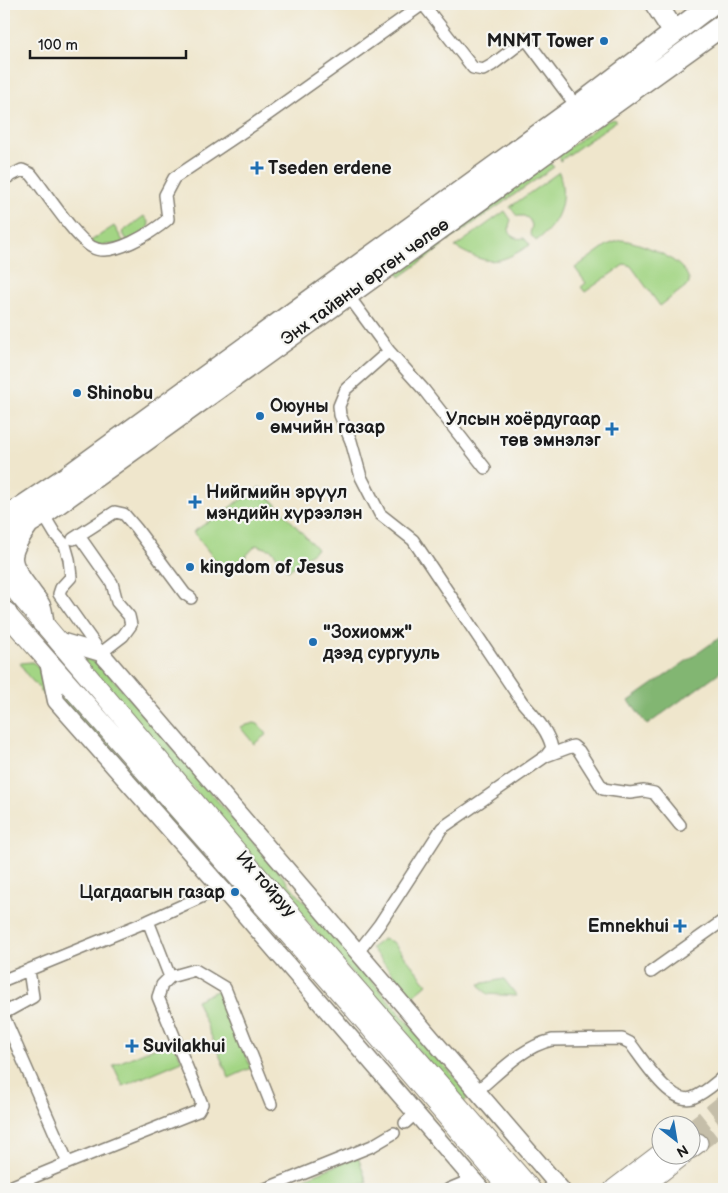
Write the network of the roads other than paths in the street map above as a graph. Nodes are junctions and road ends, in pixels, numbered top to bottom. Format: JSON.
{"nodes":[{"id":1,"x":423,"y":4,"type":"edge"},
{"id":2,"x":656,"y":4,"type":"edge"},
{"id":3,"x":711,"y":8,"type":"edge"},
{"id":4,"x":724,"y":24,"type":"edge"},
{"id":5,"x":674,"y":32,"type":"junction"},
{"id":6,"x":577,"y":107,"type":"junction"},
{"id":7,"x":4,"y":179,"type":"edge"},
{"id":8,"x":347,"y":294,"type":"junction"},
{"id":9,"x":390,"y":351,"type":"junction"},
{"id":10,"x":485,"y":468,"type":"dead end"},
{"id":11,"x":67,"y":477,"type":"junction"},
{"id":12,"x":4,"y":506,"type":"edge"},
{"id":13,"x":4,"y":519,"type":"edge"},
{"id":14,"x":36,"y":519,"type":"junction"},
{"id":15,"x":79,"y":536,"type":"junction"},
{"id":16,"x":4,"y":538,"type":"edge"},
{"id":17,"x":65,"y":545,"type":"junction"},
{"id":18,"x":4,"y":577,"type":"edge"},
{"id":19,"x":191,"y":598,"type":"dead end"},
{"id":20,"x":4,"y":612,"type":"edge"},
{"id":21,"x":43,"y":623,"type":"junction"},
{"id":22,"x":57,"y":640,"type":"junction"},
{"id":23,"x":101,"y":653,"type":"junction"},
{"id":24,"x":48,"y":662,"type":"junction"},
{"id":25,"x":546,"y":756,"type":"junction"},
{"id":26,"x":680,"y":825,"type":"dead end"},
{"id":27,"x":221,"y":888,"type":"junction"},
{"id":28,"x":724,"y":920,"type":"edge"},
{"id":29,"x":148,"y":921,"type":"junction"},
{"id":30,"x":358,"y":952,"type":"junction"},
{"id":31,"x":29,"y":970,"type":"junction"},
{"id":32,"x":651,"y":972,"type":"dead end"},
{"id":33,"x":170,"y":977,"type":"junction"},
{"id":34,"x":4,"y":980,"type":"edge"},
{"id":35,"x":4,"y":1013,"type":"edge"},
{"id":36,"x":4,"y":1017,"type":"edge"},
{"id":37,"x":724,"y":1076,"type":"edge"},
{"id":38,"x":477,"y":1091,"type":"junction"},
{"id":39,"x":271,"y":1104,"type":"dead end"},
{"id":40,"x":394,"y":1133,"type":"dead end"},
{"id":41,"x":650,"y":1162,"type":"edge"},
{"id":42,"x":68,"y":1163,"type":"junction"},
{"id":43,"x":669,"y":1166,"type":"edge"},
{"id":44,"x":477,"y":1184,"type":"edge"},
{"id":45,"x":5,"y":1189,"type":"edge"},
{"id":46,"x":265,"y":1189,"type":"edge"},
{"id":47,"x":449,"y":1189,"type":"edge"},
{"id":48,"x":509,"y":1189,"type":"edge"},
{"id":49,"x":531,"y":1189,"type":"edge"},
{"id":50,"x":561,"y":1189,"type":"edge"},
{"id":51,"x":614,"y":1189,"type":"edge"},
{"id":52,"x":639,"y":1189,"type":"edge"}],
"edges":[{"from":1,"to":6,"type":"street"},
{"from":1,"to":7,"type":"street"},
{"from":2,"to":5,"type":"highway"},
{"from":3,"to":5,"type":"highway","name":"Энх тайвны өргөн чөлөө"},
{"from":4,"to":8,"type":"highway","name":"Энх тайвны өргөн чөлөө"},
{"from":5,"to":6,"type":"highway","name":"Энх тайвны өргөн чөлөө"},
{"from":6,"to":11,"type":"highway","name":"Энх тайвны өргөн чөлөө"},
{"from":8,"to":9,"type":"street"},
{"from":8,"to":14,"type":"highway","name":"Энх тайвны өргөн чөлөө"},
{"from":9,"to":10,"type":"street"},
{"from":9,"to":25,"type":"street"},
{"from":11,"to":12,"type":"highway"},
{"from":11,"to":13,"type":"highway","name":"Энх тайвны өргөн чөлөө"},
{"from":14,"to":16,"type":"highway","name":"Энх тайвны өргөн чөлөө"},
{"from":14,"to":17,"type":"street"},
{"from":14,"to":21,"type":"highway"},
{"from":15,"to":17,"type":"street"},
{"from":15,"to":19,"type":"street"},
{"from":15,"to":23,"type":"street"},
{"from":17,"to":23,"type":"street"},
{"from":18,"to":21,"type":"main road","name":"Их тойруу"},
{"from":20,"to":24,"type":"main road","name":"Их тойруу"},
{"from":21,"to":22,"type":"main road","name":"Их тойруу"},
{"from":22,"to":23,"type":"street"},
{"from":22,"to":49,"type":"main road","name":"Их тойруу"},
{"from":23,"to":30,"type":"street"},
{"from":24,"to":27,"type":"street"},
{"from":24,"to":48,"type":"main road","name":"Их тойруу"},
{"from":25,"to":26,"type":"street"},
{"from":25,"to":30,"type":"street"},
{"from":27,"to":29,"type":"street"},
{"from":27,"to":44,"type":"street"},
{"from":28,"to":32,"type":"street"},
{"from":29,"to":31,"type":"street"},
{"from":29,"to":33,"type":"street"},
{"from":30,"to":38,"type":"street"},
{"from":31,"to":34,"type":"street"},
{"from":31,"to":35,"type":"street"},
{"from":33,"to":39,"type":"street"},
{"from":33,"to":42,"type":"street"},
{"from":36,"to":42,"type":"street"},
{"from":37,"to":38,"type":"street"},
{"from":38,"to":50,"type":"street"},
{"from":40,"to":46,"type":"street"},
{"from":41,"to":51,"type":"main road"},
{"from":42,"to":45,"type":"street"},
{"from":43,"to":52,"type":"main road"},
{"from":44,"to":47,"type":"street"}]}
